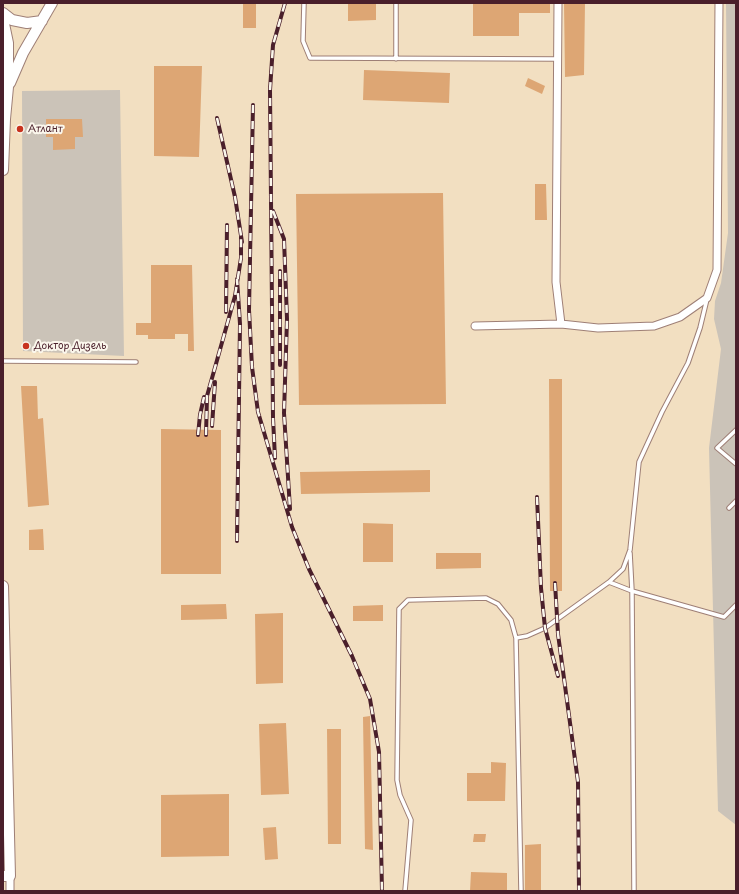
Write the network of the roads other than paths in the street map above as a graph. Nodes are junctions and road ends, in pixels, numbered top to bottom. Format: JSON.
{"nodes":[{"id":1,"x":52,"y":3,"type":"edge"},
{"id":2,"x":304,"y":3,"type":"edge"},
{"id":3,"x":396,"y":3,"type":"edge"},
{"id":4,"x":558,"y":3,"type":"edge"},
{"id":5,"x":718,"y":3,"type":"edge"},
{"id":6,"x":3,"y":13,"type":"edge"},
{"id":7,"x":3,"y":19,"type":"edge"},
{"id":8,"x":42,"y":21,"type":"junction"},
{"id":9,"x":396,"y":59,"type":"junction"},
{"id":10,"x":558,"y":59,"type":"junction"},
{"id":11,"x":6,"y":89,"type":"edge"},
{"id":12,"x":3,"y":170,"type":"edge"},
{"id":13,"x":707,"y":298,"type":"junction"},
{"id":14,"x":561,"y":324,"type":"junction"},
{"id":15,"x":475,"y":326,"type":"dead end"},
{"id":16,"x":3,"y":361,"type":"edge"},
{"id":17,"x":136,"y":362,"type":"dead end"},
{"id":18,"x":736,"y":430,"type":"edge"},
{"id":19,"x":736,"y":464,"type":"edge"},
{"id":20,"x":736,"y":502,"type":"edge"},
{"id":21,"x":729,"y":508,"type":"dead end"},
{"id":22,"x":630,"y":550,"type":"junction"},
{"id":23,"x":609,"y":582,"type":"junction"},
{"id":24,"x":3,"y":586,"type":"edge"},
{"id":25,"x":632,"y":591,"type":"junction"},
{"id":26,"x":736,"y":605,"type":"edge"},
{"id":27,"x":516,"y":638,"type":"junction"},
{"id":28,"x":5,"y":773,"type":"edge"},
{"id":29,"x":6,"y":876,"type":"edge"},
{"id":30,"x":10,"y":891,"type":"edge"},
{"id":31,"x":405,"y":891,"type":"edge"},
{"id":32,"x":521,"y":891,"type":"edge"},
{"id":33,"x":634,"y":891,"type":"edge"}],
"edges":[{"from":1,"to":8,"type":"street"},
{"from":2,"to":9,"type":"lane"},
{"from":3,"to":9,"type":"lane"},
{"from":4,"to":10,"type":"street"},
{"from":5,"to":13,"type":"street"},
{"from":6,"to":8,"type":"street"},
{"from":7,"to":11,"type":"street"},
{"from":8,"to":11,"type":"street"},
{"from":9,"to":10,"type":"lane"},
{"from":10,"to":14,"type":"street"},
{"from":11,"to":12,"type":"street"},
{"from":13,"to":14,"type":"street"},
{"from":13,"to":22,"type":"lane"},
{"from":14,"to":15,"type":"street"},
{"from":16,"to":17,"type":"lane"},
{"from":18,"to":19,"type":"lane"},
{"from":20,"to":21,"type":"lane"},
{"from":22,"to":23,"type":"lane"},
{"from":22,"to":25,"type":"lane"},
{"from":23,"to":25,"type":"lane"},
{"from":23,"to":27,"type":"lane"},
{"from":24,"to":28,"type":"street"},
{"from":25,"to":26,"type":"lane"},
{"from":25,"to":33,"type":"lane"},
{"from":27,"to":31,"type":"lane"},
{"from":27,"to":32,"type":"lane"},
{"from":28,"to":29,"type":"street"},
{"from":29,"to":30,"type":"street"}]}
